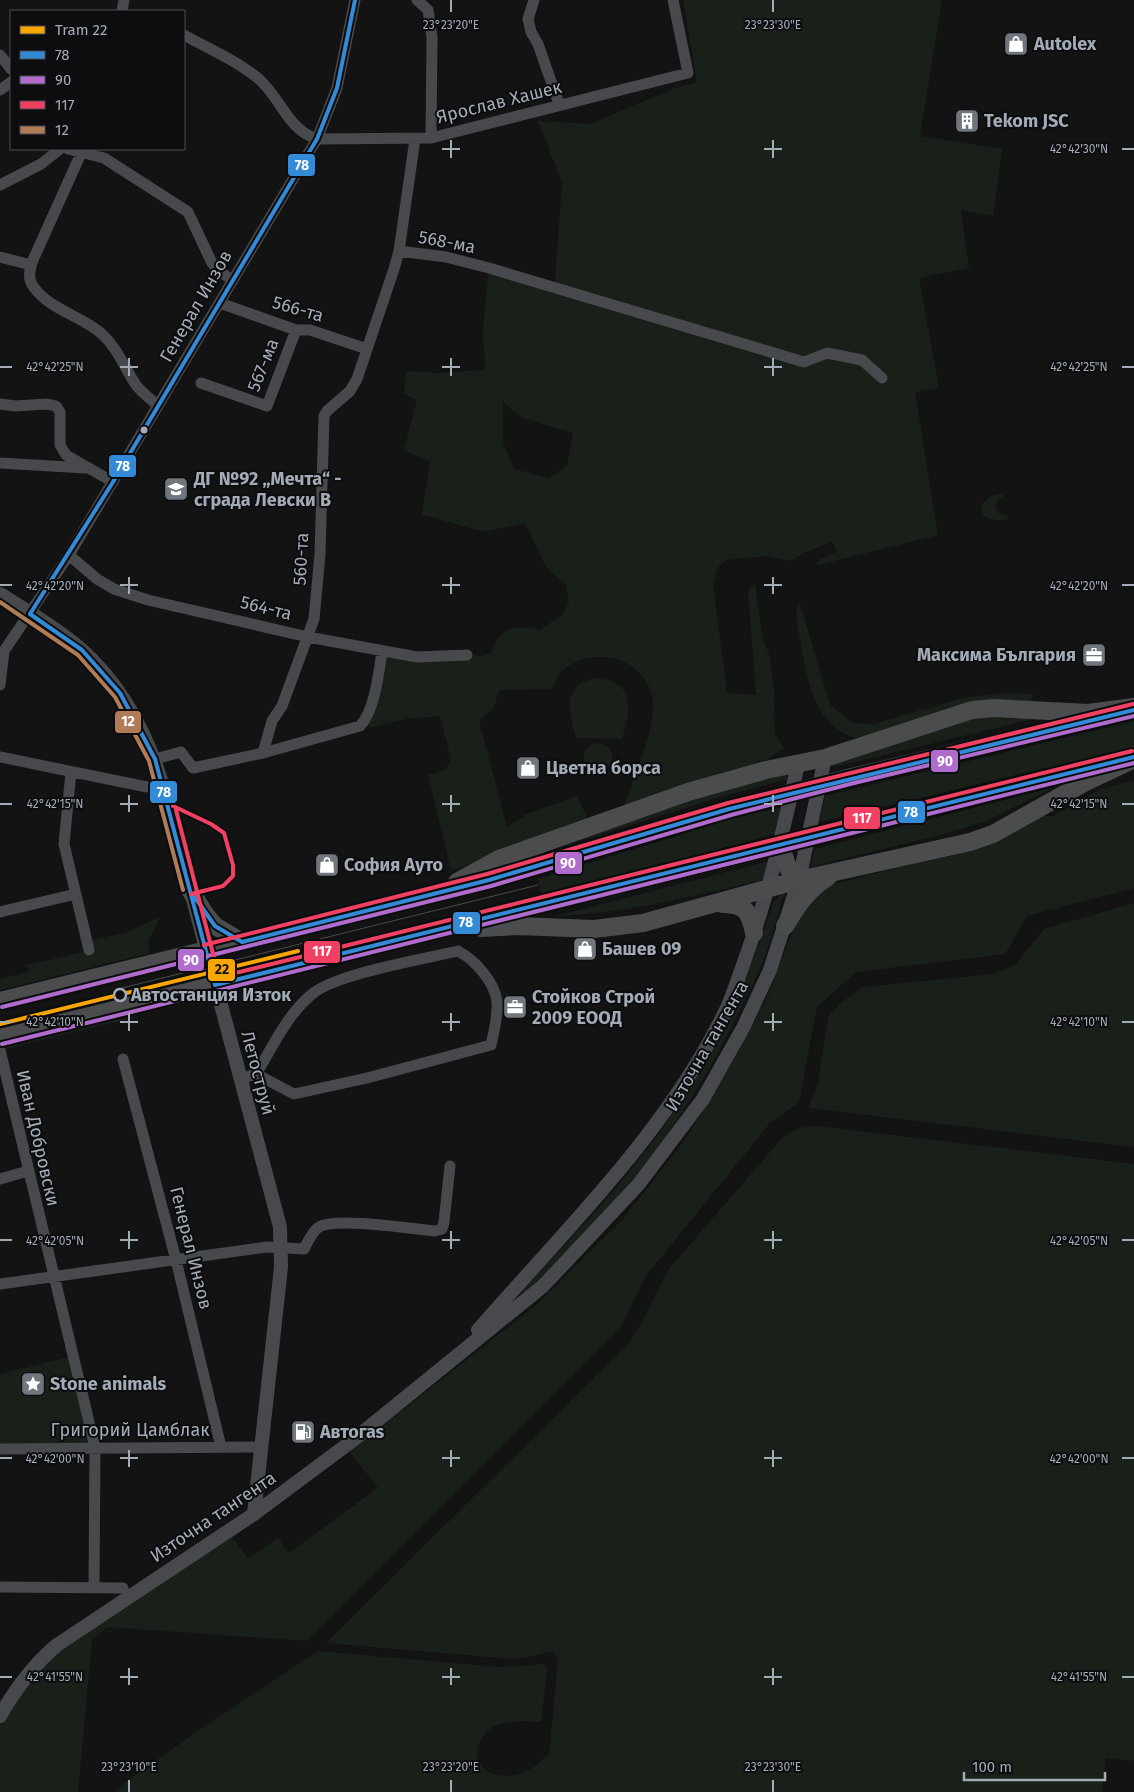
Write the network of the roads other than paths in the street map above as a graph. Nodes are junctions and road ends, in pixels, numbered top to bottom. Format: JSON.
{"nodes":[{"id":1,"x":355,"y":0,"type":"edge"},
{"id":2,"x":418,"y":0,"type":"edge"},
{"id":3,"x":534,"y":0,"type":"edge"},
{"id":4,"x":673,"y":0,"type":"edge"},
{"id":5,"x":185,"y":36,"type":"edge"},
{"id":6,"x":0,"y":55,"type":"edge"},
{"id":7,"x":10,"y":68,"type":"edge"},
{"id":8,"x":559,"y":104,"type":"junction"},
{"id":9,"x":431,"y":138,"type":"junction"},
{"id":10,"x":316,"y":139,"type":"junction"},
{"id":11,"x":415,"y":139,"type":"junction"},
{"id":12,"x":59,"y":150,"type":"edge"},
{"id":13,"x":83,"y":150,"type":"edge"},
{"id":14,"x":0,"y":185,"type":"edge"},
{"id":15,"x":399,"y":251,"type":"junction"},
{"id":16,"x":0,"y":257,"type":"edge"},
{"id":17,"x":31,"y":265,"type":"junction"},
{"id":18,"x":232,"y":280,"type":"junction"},
{"id":19,"x":220,"y":303,"type":"junction"},
{"id":20,"x":296,"y":330,"type":"junction"},
{"id":21,"x":367,"y":349,"type":"junction"},
{"id":22,"x":882,"y":378,"type":"dead end"},
{"id":23,"x":201,"y":383,"type":"dead end"},
{"id":24,"x":0,"y":404,"type":"edge"},
{"id":25,"x":158,"y":406,"type":"junction"},
{"id":26,"x":0,"y":463,"type":"edge"},
{"id":27,"x":89,"y":468,"type":"junction"},
{"id":28,"x":113,"y":482,"type":"junction"},
{"id":29,"x":69,"y":555,"type":"junction"},
{"id":30,"x":0,"y":594,"type":"edge"},
{"id":31,"x":30,"y":614,"type":"junction"},
{"id":32,"x":308,"y":637,"type":"junction"},
{"id":33,"x":2,"y":650,"type":"edge"},
{"id":34,"x":382,"y":651,"type":"junction"},
{"id":35,"x":467,"y":655,"type":"dead end"},
{"id":36,"x":0,"y":685,"type":"edge"},
{"id":37,"x":1134,"y":708,"type":"edge"},
{"id":38,"x":263,"y":754,"type":"junction"},
{"id":39,"x":0,"y":757,"type":"edge"},
{"id":40,"x":825,"y":758,"type":"junction"},
{"id":41,"x":1134,"y":758,"type":"edge"},
{"id":42,"x":155,"y":759,"type":"junction"},
{"id":43,"x":798,"y":764,"type":"junction"},
{"id":44,"x":71,"y":772,"type":"junction"},
{"id":45,"x":147,"y":787,"type":"dead end"},
{"id":46,"x":780,"y":844,"type":"junction"},
{"id":47,"x":837,"y":872,"type":"junction"},
{"id":48,"x":800,"y":880,"type":"junction"},
{"id":49,"x":190,"y":888,"type":"junction"},
{"id":50,"x":768,"y":889,"type":"junction"},
{"id":51,"x":439,"y":893,"type":"junction"},
{"id":52,"x":76,"y":894,"type":"junction"},
{"id":53,"x":719,"y":904,"type":"junction"},
{"id":54,"x":0,"y":912,"type":"edge"},
{"id":55,"x":785,"y":926,"type":"junction"},
{"id":56,"x":754,"y":933,"type":"junction"},
{"id":57,"x":423,"y":934,"type":"junction"},
{"id":58,"x":242,"y":942,"type":"junction"},
{"id":59,"x":89,"y":950,"type":"dead end"},
{"id":60,"x":206,"y":951,"type":"junction"},
{"id":61,"x":214,"y":985,"type":"junction"},
{"id":62,"x":0,"y":1001,"type":"edge"},
{"id":63,"x":0,"y":1038,"type":"edge"},
{"id":64,"x":0,"y":1050,"type":"edge"},
{"id":65,"x":123,"y":1059,"type":"dead end"},
{"id":66,"x":256,"y":1074,"type":"junction"},
{"id":67,"x":2,"y":1075,"type":"edge"},
{"id":68,"x":240,"y":1079,"type":"junction"},
{"id":69,"x":450,"y":1166,"type":"dead end"},
{"id":70,"x":28,"y":1171,"type":"junction"},
{"id":71,"x":0,"y":1179,"type":"edge"},
{"id":72,"x":282,"y":1247,"type":"junction"},
{"id":73,"x":176,"y":1260,"type":"junction"},
{"id":74,"x":53,"y":1276,"type":"junction"},
{"id":75,"x":0,"y":1284,"type":"edge"},
{"id":76,"x":456,"y":1355,"type":"junction"},
{"id":77,"x":95,"y":1447,"type":"junction"},
{"id":78,"x":221,"y":1447,"type":"junction"},
{"id":79,"x":261,"y":1447,"type":"junction"},
{"id":80,"x":0,"y":1449,"type":"edge"},
{"id":81,"x":254,"y":1514,"type":"junction"},
{"id":82,"x":0,"y":1587,"type":"edge"},
{"id":83,"x":94,"y":1587,"type":"junction"},
{"id":84,"x":123,"y":1588,"type":"dead end"},
{"id":85,"x":0,"y":1715,"type":"edge"}],
"edges":[{"from":1,"to":10,"type":"street","name":"Генерал Инзов"},
{"from":2,"to":9,"type":"street"},
{"from":3,"to":8,"type":"street"},
{"from":4,"to":8,"type":"street","name":"Ярослав Хашек"},
{"from":5,"to":10,"type":"street"},
{"from":6,"to":7,"type":"street"},
{"from":8,"to":9,"type":"street","name":"Ярослав Хашек"},
{"from":9,"to":11,"type":"street","name":"Ярослав Хашек"},
{"from":10,"to":11,"type":"street","name":"Ярослав Хашек"},
{"from":10,"to":18,"type":"street","name":"Генерал Инзов"},
{"from":11,"to":15,"type":"street","name":"560-та"},
{"from":12,"to":14,"type":"street"},
{"from":13,"to":17,"type":"street"},
{"from":13,"to":18,"type":"street"},
{"from":15,"to":21,"type":"street","name":"560-та"},
{"from":15,"to":22,"type":"street","name":"568-ма"},
{"from":16,"to":17,"type":"street"},
{"from":17,"to":25,"type":"street"},
{"from":18,"to":19,"type":"street","name":"Генерал Инзов"},
{"from":19,"to":20,"type":"street","name":"566-та"},
{"from":19,"to":25,"type":"street","name":"Генерал Инзов"},
{"from":20,"to":21,"type":"street","name":"566-та"},
{"from":20,"to":23,"type":"street","name":"567-ма"},
{"from":21,"to":32,"type":"street","name":"560-та"},
{"from":24,"to":27,"type":"street"},
{"from":25,"to":28,"type":"street","name":"Генерал Инзов"},
{"from":26,"to":27,"type":"street"},
{"from":27,"to":28,"type":"street"},
{"from":28,"to":29,"type":"street","name":"Генерал Инзов"},
{"from":29,"to":31,"type":"street","name":"Генерал Инзов"},
{"from":29,"to":32,"type":"street","name":"564-та"},
{"from":30,"to":31,"type":"street","name":"Летоструй"},
{"from":31,"to":33,"type":"street","name":"Генерал Инзов"},
{"from":31,"to":42,"type":"street","name":"Летоструй"},
{"from":32,"to":34,"type":"street","name":"564-та"},
{"from":32,"to":38,"type":"street","name":"560-та"},
{"from":33,"to":36,"type":"street"},
{"from":34,"to":35,"type":"street","name":"564-та"},
{"from":34,"to":38,"type":"street"},
{"from":37,"to":40,"type":"main road"},
{"from":37,"to":51,"type":"main road","bridge":true},
{"from":38,"to":42,"type":"street"},
{"from":39,"to":44,"type":"street"},
{"from":40,"to":43,"type":"main road"},
{"from":40,"to":48,"type":"street","name":"Източна тангента"},
{"from":41,"to":47,"type":"main road"},
{"from":41,"to":57,"type":"main road","bridge":true},
{"from":42,"to":49,"type":"street","name":"Летоструй"},
{"from":43,"to":46,"type":"street","name":"Източна тангента"},
{"from":43,"to":51,"type":"main road"},
{"from":44,"to":45,"type":"street"},
{"from":44,"to":52,"type":"street"},
{"from":46,"to":48,"type":"main road"},
{"from":46,"to":50,"type":"street","name":"Източна тангента"},
{"from":47,"to":48,"type":"main road"},
{"from":47,"to":55,"type":"main road"},
{"from":48,"to":50,"type":"main road"},
{"from":48,"to":55,"type":"street","name":"Източна тангента"},
{"from":49,"to":58,"type":"main road"},
{"from":49,"to":60,"type":"street","name":"Летоструй"},
{"from":50,"to":53,"type":"main road"},
{"from":50,"to":56,"type":"street","name":"Източна тангента"},
{"from":51,"to":58,"type":"main road"},
{"from":52,"to":54,"type":"street"},
{"from":52,"to":59,"type":"street"},
{"from":53,"to":56,"type":"main road"},
{"from":53,"to":57,"type":"main road"},
{"from":55,"to":76,"type":"street","name":"Източна тангента"},
{"from":56,"to":76,"type":"street","name":"Източна тангента"},
{"from":57,"to":61,"type":"main road"},
{"from":58,"to":60,"type":"main road"},
{"from":60,"to":61,"type":"street","name":"Летоструй"},
{"from":60,"to":62,"type":"main road"},
{"from":61,"to":63,"type":"main road"},
{"from":61,"to":68,"type":"street","name":"Летоструй"},
{"from":64,"to":67,"type":"street","name":"Иван Добровски"},
{"from":65,"to":73,"type":"street","name":"Генерал Инзов"},
{"from":66,"to":66,"type":"street"},
{"from":66,"to":68,"type":"street"},
{"from":67,"to":70,"type":"street","name":"Иван Добровски"},
{"from":68,"to":72,"type":"street","name":"Летоструй"},
{"from":69,"to":72,"type":"street"},
{"from":70,"to":71,"type":"street"},
{"from":70,"to":74,"type":"street","name":"Иван Добровски"},
{"from":72,"to":73,"type":"street"},
{"from":72,"to":79,"type":"street","name":"Летоструй"},
{"from":73,"to":74,"type":"street"},
{"from":73,"to":78,"type":"street","name":"Генерал Инзов"},
{"from":74,"to":75,"type":"street"},
{"from":74,"to":77,"type":"street","name":"Иван Добровски"},
{"from":76,"to":81,"type":"street","name":"Източна тангента"},
{"from":77,"to":78,"type":"street","name":"Григорий Цамблак"},
{"from":77,"to":80,"type":"street","name":"Григорий Цамблак"},
{"from":77,"to":83,"type":"street","name":"Иван Добровски"},
{"from":78,"to":79,"type":"street","name":"Григорий Цамблак"},
{"from":79,"to":81,"type":"street","name":"Летоструй"},
{"from":81,"to":85,"type":"street","name":"Източна тангента"},
{"from":82,"to":83,"type":"street"},
{"from":83,"to":84,"type":"street"}]}
